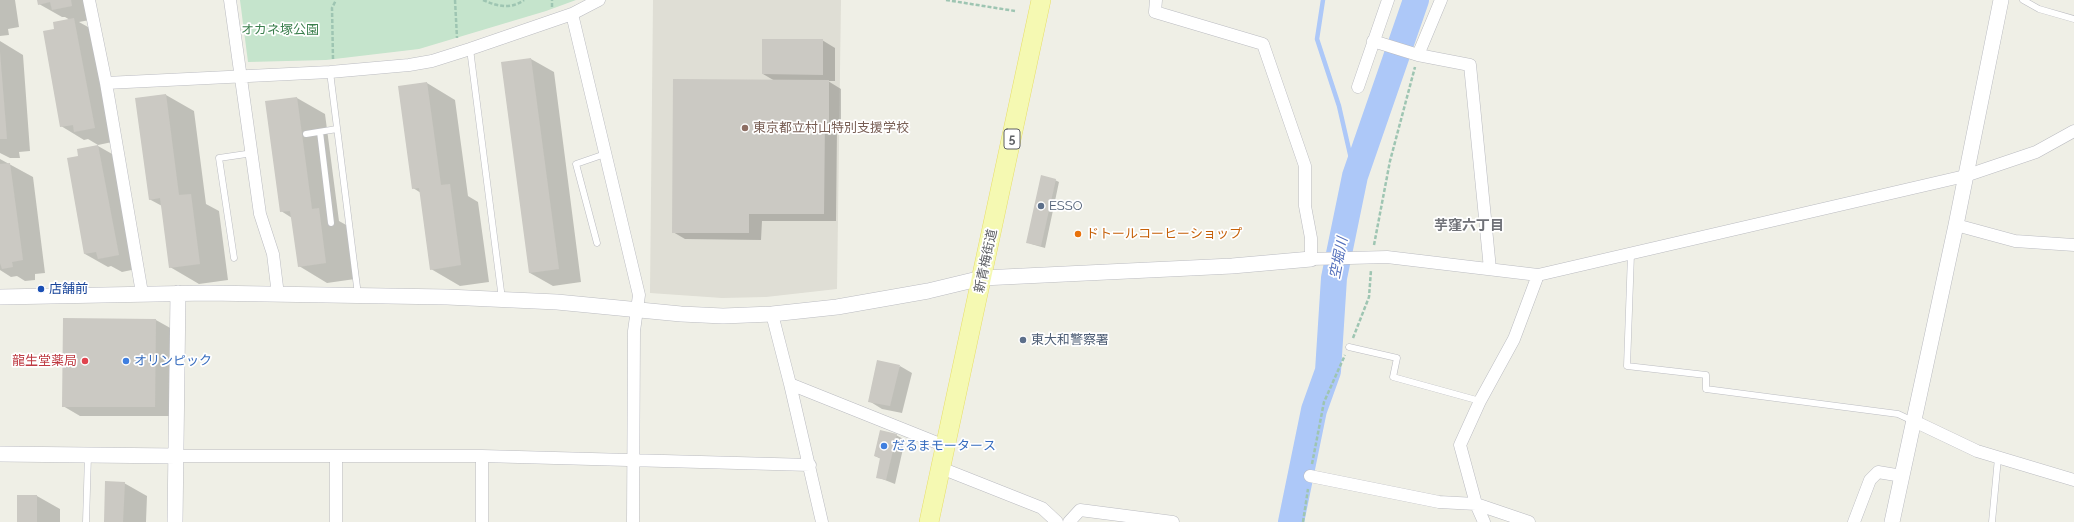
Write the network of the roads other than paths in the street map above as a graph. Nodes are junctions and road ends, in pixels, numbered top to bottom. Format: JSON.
{"nodes":[{"id":1,"x":89,"y":0,"type":"edge"},
{"id":2,"x":230,"y":0,"type":"edge"},
{"id":3,"x":598,"y":0,"type":"edge"},
{"id":4,"x":1041,"y":0,"type":"edge"},
{"id":5,"x":1156,"y":0,"type":"edge"},
{"id":6,"x":1388,"y":0,"type":"edge"},
{"id":7,"x":1441,"y":0,"type":"edge"},
{"id":8,"x":2001,"y":0,"type":"edge"},
{"id":9,"x":2023,"y":0,"type":"edge"},
{"id":10,"x":572,"y":14,"type":"junction"},
{"id":11,"x":2074,"y":19,"type":"edge"},
{"id":12,"x":1373,"y":41,"type":"junction"},
{"id":13,"x":470,"y":49,"type":"junction"},
{"id":14,"x":1418,"y":55,"type":"junction"},
{"id":15,"x":330,"y":72,"type":"junction"},
{"id":16,"x":241,"y":76,"type":"junction"},
{"id":17,"x":106,"y":83,"type":"junction"},
{"id":18,"x":1358,"y":87,"type":"dead end"},
{"id":19,"x":337,"y":129,"type":"junction"},
{"id":20,"x":2074,"y":131,"type":"edge"},
{"id":21,"x":320,"y":132,"type":"junction"},
{"id":22,"x":306,"y":134,"type":"dead end"},
{"id":23,"x":253,"y":153,"type":"junction"},
{"id":24,"x":605,"y":154,"type":"junction"},
{"id":25,"x":1965,"y":176,"type":"junction"},
{"id":26,"x":331,"y":223,"type":"dead end"},
{"id":27,"x":1956,"y":225,"type":"junction"},
{"id":28,"x":597,"y":243,"type":"dead end"},
{"id":29,"x":2074,"y":245,"type":"edge"},
{"id":30,"x":1631,"y":254,"type":"junction"},
{"id":31,"x":234,"y":258,"type":"dead end"},
{"id":32,"x":1318,"y":258,"type":"junction"},
{"id":33,"x":1490,"y":269,"type":"junction"},
{"id":34,"x":1538,"y":275,"type":"junction"},
{"id":35,"x":982,"y":278,"type":"junction"},
{"id":36,"x":142,"y":293,"type":"junction"},
{"id":37,"x":178,"y":293,"type":"junction"},
{"id":38,"x":278,"y":295,"type":"junction"},
{"id":39,"x":358,"y":295,"type":"junction"},
{"id":40,"x":0,"y":297,"type":"edge"},
{"id":41,"x":502,"y":299,"type":"junction"},
{"id":42,"x":637,"y":310,"type":"junction"},
{"id":43,"x":772,"y":314,"type":"junction"},
{"id":44,"x":1349,"y":346,"type":"road end"},
{"id":45,"x":790,"y":384,"type":"junction"},
{"id":46,"x":1480,"y":401,"type":"junction"},
{"id":47,"x":1914,"y":421,"type":"junction"},
{"id":48,"x":945,"y":446,"type":"junction"},
{"id":49,"x":0,"y":454,"type":"edge"},
{"id":50,"x":88,"y":455,"type":"junction"},
{"id":51,"x":176,"y":456,"type":"junction"},
{"id":52,"x":482,"y":456,"type":"junction"},
{"id":53,"x":336,"y":458,"type":"junction"},
{"id":54,"x":1998,"y":458,"type":"junction"},
{"id":55,"x":633,"y":459,"type":"junction"},
{"id":56,"x":810,"y":465,"type":"junction"},
{"id":57,"x":941,"y":468,"type":"junction"},
{"id":58,"x":1310,"y":476,"type":"road end"},
{"id":59,"x":1902,"y":476,"type":"junction"},
{"id":60,"x":2074,"y":480,"type":"edge"},
{"id":61,"x":1476,"y":504,"type":"junction"},
{"id":62,"x":86,"y":522,"type":"edge"},
{"id":63,"x":175,"y":522,"type":"edge"},
{"id":64,"x":336,"y":522,"type":"edge"},
{"id":65,"x":482,"y":522,"type":"edge"},
{"id":66,"x":633,"y":522,"type":"edge"},
{"id":67,"x":822,"y":522,"type":"edge"},
{"id":68,"x":929,"y":522,"type":"edge"},
{"id":69,"x":1057,"y":522,"type":"edge"},
{"id":70,"x":1069,"y":522,"type":"edge"},
{"id":71,"x":1173,"y":522,"type":"edge"},
{"id":72,"x":1484,"y":522,"type":"edge"},
{"id":73,"x":1529,"y":522,"type":"edge"},
{"id":74,"x":1854,"y":522,"type":"edge"},
{"id":75,"x":1892,"y":522,"type":"edge"},
{"id":76,"x":1992,"y":522,"type":"edge"}],
"edges":[{"from":1,"to":17,"type":"street"},
{"from":2,"to":16,"type":"street"},
{"from":3,"to":10,"type":"street"},
{"from":4,"to":35,"type":"main road","name":"新青梅街道","number":"5"},
{"from":5,"to":32,"type":"street"},
{"from":6,"to":12,"type":"street"},
{"from":7,"to":14,"type":"street"},
{"from":8,"to":25,"type":"street"},
{"from":9,"to":11,"type":"lane"},
{"from":10,"to":13,"type":"street"},
{"from":10,"to":24,"type":"street"},
{"from":12,"to":14,"type":"street"},
{"from":12,"to":18,"type":"street"},
{"from":13,"to":15,"type":"street"},
{"from":13,"to":41,"type":"lane"},
{"from":14,"to":33,"type":"street"},
{"from":15,"to":16,"type":"street"},
{"from":15,"to":19,"type":"lane"},
{"from":16,"to":17,"type":"street"},
{"from":16,"to":23,"type":"street"},
{"from":17,"to":36,"type":"street"},
{"from":19,"to":21,"type":"lane"},
{"from":19,"to":39,"type":"lane"},
{"from":20,"to":25,"type":"street"},
{"from":21,"to":22,"type":"lane"},
{"from":21,"to":26,"type":"lane"},
{"from":23,"to":31,"type":"lane"},
{"from":23,"to":38,"type":"street"},
{"from":24,"to":28,"type":"lane"},
{"from":24,"to":42,"type":"street"},
{"from":25,"to":27,"type":"street"},
{"from":25,"to":30,"type":"street"},
{"from":27,"to":29,"type":"street"},
{"from":27,"to":47,"type":"street"},
{"from":30,"to":34,"type":"street"},
{"from":30,"to":47,"type":"lane"},
{"from":32,"to":33,"type":"street"},
{"from":32,"to":35,"type":"street"},
{"from":33,"to":34,"type":"street"},
{"from":34,"to":46,"type":"street"},
{"from":35,"to":43,"type":"street"},
{"from":35,"to":48,"type":"main road","name":"新青梅街道","number":"5"},
{"from":36,"to":37,"type":"street"},
{"from":36,"to":40,"type":"street"},
{"from":37,"to":38,"type":"street"},
{"from":37,"to":51,"type":"street"},
{"from":38,"to":39,"type":"street"},
{"from":39,"to":41,"type":"street"},
{"from":41,"to":42,"type":"street"},
{"from":42,"to":43,"type":"street"},
{"from":42,"to":55,"type":"street"},
{"from":43,"to":45,"type":"street"},
{"from":44,"to":46,"type":"lane"},
{"from":45,"to":48,"type":"street"},
{"from":45,"to":56,"type":"street"},
{"from":46,"to":61,"type":"street"},
{"from":47,"to":54,"type":"street"},
{"from":47,"to":59,"type":"street"},
{"from":48,"to":57,"type":"main road","name":"新青梅街道","number":"5"},
{"from":49,"to":50,"type":"street"},
{"from":50,"to":51,"type":"street"},
{"from":50,"to":62,"type":"lane"},
{"from":51,"to":53,"type":"street"},
{"from":51,"to":63,"type":"street"},
{"from":52,"to":53,"type":"street"},
{"from":52,"to":55,"type":"street"},
{"from":52,"to":65,"type":"street"},
{"from":53,"to":64,"type":"street"},
{"from":54,"to":60,"type":"street"},
{"from":54,"to":76,"type":"lane"},
{"from":55,"to":56,"type":"street"},
{"from":55,"to":66,"type":"street"},
{"from":56,"to":67,"type":"street"},
{"from":57,"to":68,"type":"main road","name":"新青梅街道","number":"5"},
{"from":57,"to":69,"type":"street"},
{"from":58,"to":61,"type":"street"},
{"from":59,"to":74,"type":"street"},
{"from":59,"to":75,"type":"street"},
{"from":61,"to":72,"type":"street"},
{"from":61,"to":73,"type":"street"},
{"from":70,"to":71,"type":"street"}]}
